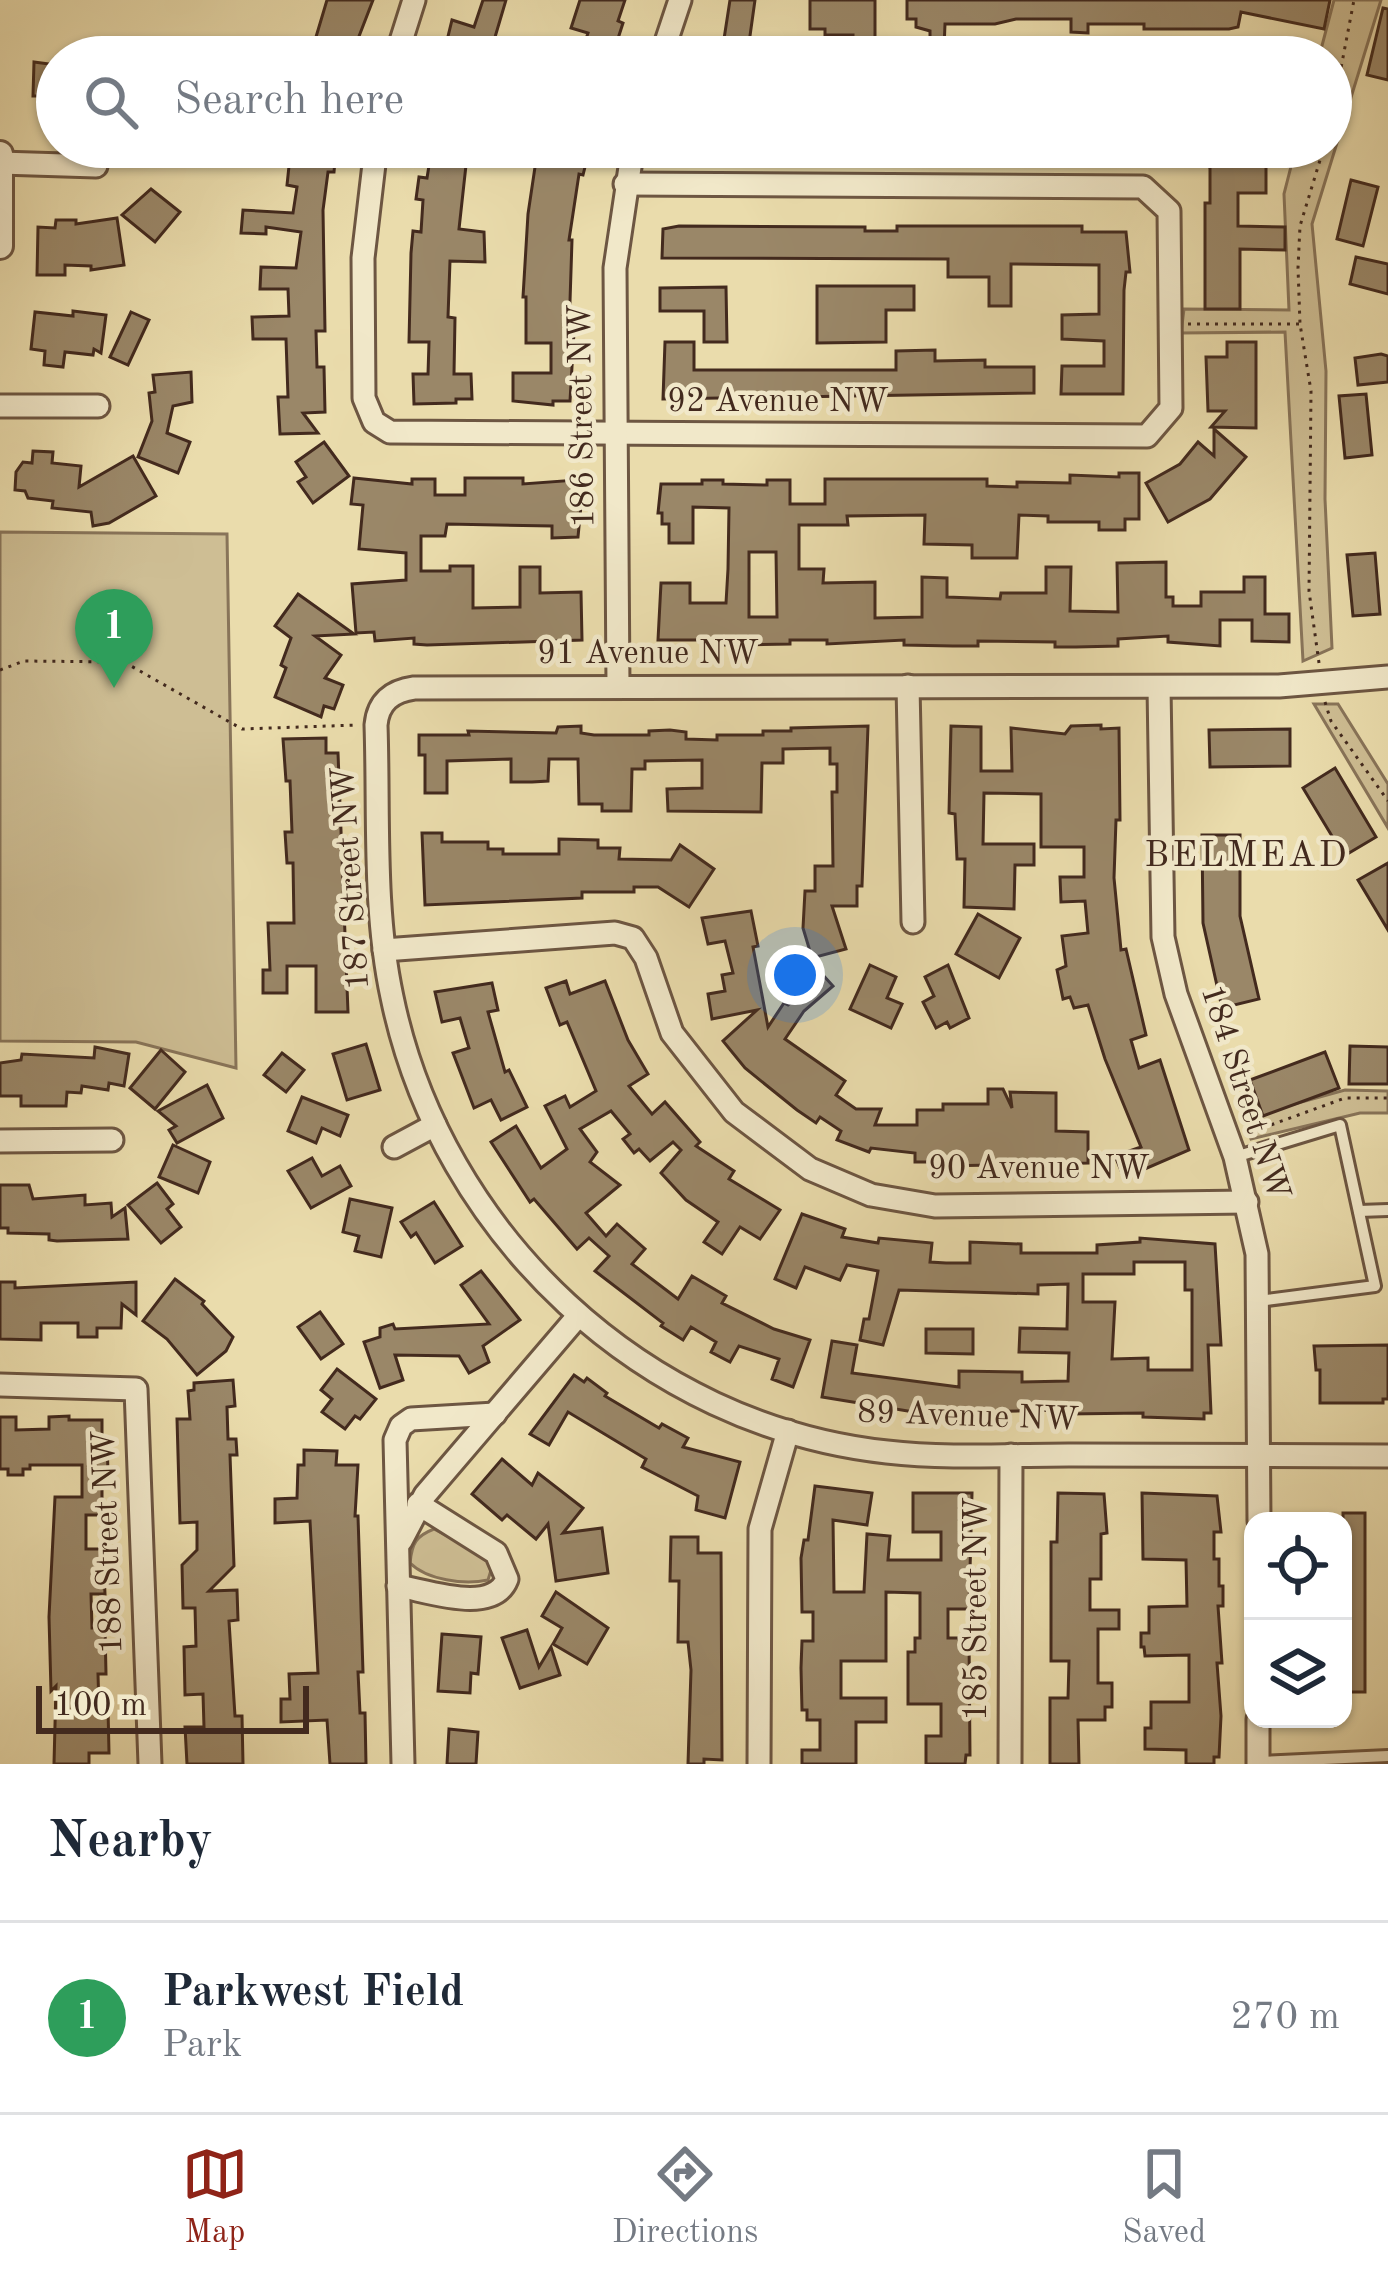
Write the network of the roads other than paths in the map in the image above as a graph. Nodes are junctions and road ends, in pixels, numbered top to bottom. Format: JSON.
{"nodes":[{"id":1,"x":414,"y":0,"type":"edge"},
{"id":2,"x":680,"y":0,"type":"edge"},
{"id":3,"x":403,"y":36,"type":"edge"},
{"id":4,"x":668,"y":36,"type":"edge"},
{"id":5,"x":0,"y":160,"type":"edge"},
{"id":6,"x":36,"y":162,"type":"edge"},
{"id":7,"x":374,"y":168,"type":"edge"},
{"id":8,"x":628,"y":168,"type":"edge"},
{"id":9,"x":625,"y":184,"type":"junction"},
{"id":10,"x":0,"y":245,"type":"edge"},
{"id":11,"x":0,"y":406,"type":"edge"},
{"id":12,"x":98,"y":406,"type":"dead end"},
{"id":13,"x":617,"y":434,"type":"junction"},
{"id":14,"x":1388,"y":677,"type":"edge"},
{"id":15,"x":618,"y":686,"type":"junction"},
{"id":16,"x":908,"y":686,"type":"junction"},
{"id":17,"x":1159,"y":687,"type":"junction"},
{"id":18,"x":389,"y":697,"type":"joint"},
{"id":19,"x":913,"y":922,"type":"dead end"},
{"id":20,"x":384,"y":950,"type":"junction"},
{"id":21,"x":435,"y":1125,"type":"junction"},
{"id":22,"x":112,"y":1140,"type":"dead end"},
{"id":23,"x":0,"y":1141,"type":"edge"},
{"id":24,"x":394,"y":1147,"type":"dead end"},
{"id":25,"x":1232,"y":1149,"type":"junction"},
{"id":26,"x":1247,"y":1202,"type":"junction"},
{"id":27,"x":1388,"y":1210,"type":"edge"},
{"id":28,"x":1359,"y":1211,"type":"junction"},
{"id":29,"x":1259,"y":1300,"type":"junction"},
{"id":30,"x":578,"y":1316,"type":"junction"},
{"id":31,"x":0,"y":1385,"type":"edge"},
{"id":32,"x":495,"y":1414,"type":"junction"},
{"id":33,"x":788,"y":1431,"type":"junction"},
{"id":34,"x":1011,"y":1455,"type":"junction"},
{"id":35,"x":1259,"y":1455,"type":"junction"},
{"id":36,"x":1388,"y":1456,"type":"edge"},
{"id":37,"x":418,"y":1504,"type":"junction"},
{"id":38,"x":1259,"y":1512,"type":"edge"},
{"id":39,"x":397,"y":1553,"type":"junction"},
{"id":40,"x":398,"y":1586,"type":"junction"},
{"id":41,"x":1258,"y":1728,"type":"edge"},
{"id":42,"x":1388,"y":1756,"type":"edge"},
{"id":43,"x":1258,"y":1763,"type":"edge"},
{"id":44,"x":150,"y":1764,"type":"edge"},
{"id":45,"x":403,"y":1764,"type":"edge"},
{"id":46,"x":759,"y":1764,"type":"edge"},
{"id":47,"x":1010,"y":1764,"type":"edge"}],
"edges":[{"from":1,"to":3,"type":"street"},
{"from":2,"to":4,"type":"street"},
{"from":5,"to":6,"type":"street"},
{"from":5,"to":10,"type":"street"},
{"from":7,"to":13,"type":"street","name":"92 Avenue NW"},
{"from":8,"to":9,"type":"street","name":"186 Street NW"},
{"from":9,"to":13,"type":"street","name":"186 Street NW"},
{"from":9,"to":13,"type":"street","name":"92 Avenue NW"},
{"from":11,"to":12,"type":"street"},
{"from":13,"to":15,"type":"street","name":"186 Street NW"},
{"from":14,"to":17,"type":"street","name":"91 Avenue NW"},
{"from":15,"to":16,"type":"street","name":"91 Avenue NW"},
{"from":15,"to":18,"type":"street","name":"91 Avenue NW"},
{"from":16,"to":17,"type":"street","name":"91 Avenue NW"},
{"from":16,"to":19,"type":"street"},
{"from":17,"to":25,"type":"street","name":"184 Street NW"},
{"from":18,"to":20,"type":"street","name":"187 Street NW"},
{"from":20,"to":21,"type":"street","name":"187 Street NW"},
{"from":20,"to":26,"type":"street","name":"90 Avenue NW"},
{"from":21,"to":24,"type":"street"},
{"from":21,"to":30,"type":"street","name":"187 Street NW"},
{"from":22,"to":23,"type":"street"},
{"from":25,"to":26,"type":"street","name":"184 Street NW"},
{"from":25,"to":28,"type":"lane"},
{"from":26,"to":29,"type":"street","name":"184 Street NW"},
{"from":27,"to":28,"type":"lane"},
{"from":28,"to":29,"type":"lane"},
{"from":29,"to":35,"type":"street","name":"184 Street NW"},
{"from":30,"to":32,"type":"street"},
{"from":30,"to":33,"type":"street","name":"89 Avenue NW"},
{"from":31,"to":44,"type":"street","name":"188 Street NW"},
{"from":32,"to":37,"type":"street"},
{"from":32,"to":39,"type":"street"},
{"from":33,"to":34,"type":"street","name":"89 Avenue NW"},
{"from":33,"to":46,"type":"street"},
{"from":34,"to":35,"type":"street","name":"89 Avenue NW"},
{"from":34,"to":47,"type":"street","name":"185 Street NW"},
{"from":35,"to":36,"type":"street","name":"89 Avenue NW"},
{"from":35,"to":38,"type":"street","name":"184 Street NW"},
{"from":37,"to":39,"type":"street"},
{"from":37,"to":40,"type":"street"},
{"from":39,"to":40,"type":"street"},
{"from":40,"to":45,"type":"street"},
{"from":41,"to":43,"type":"street"},
{"from":42,"to":43,"type":"lane"}]}
